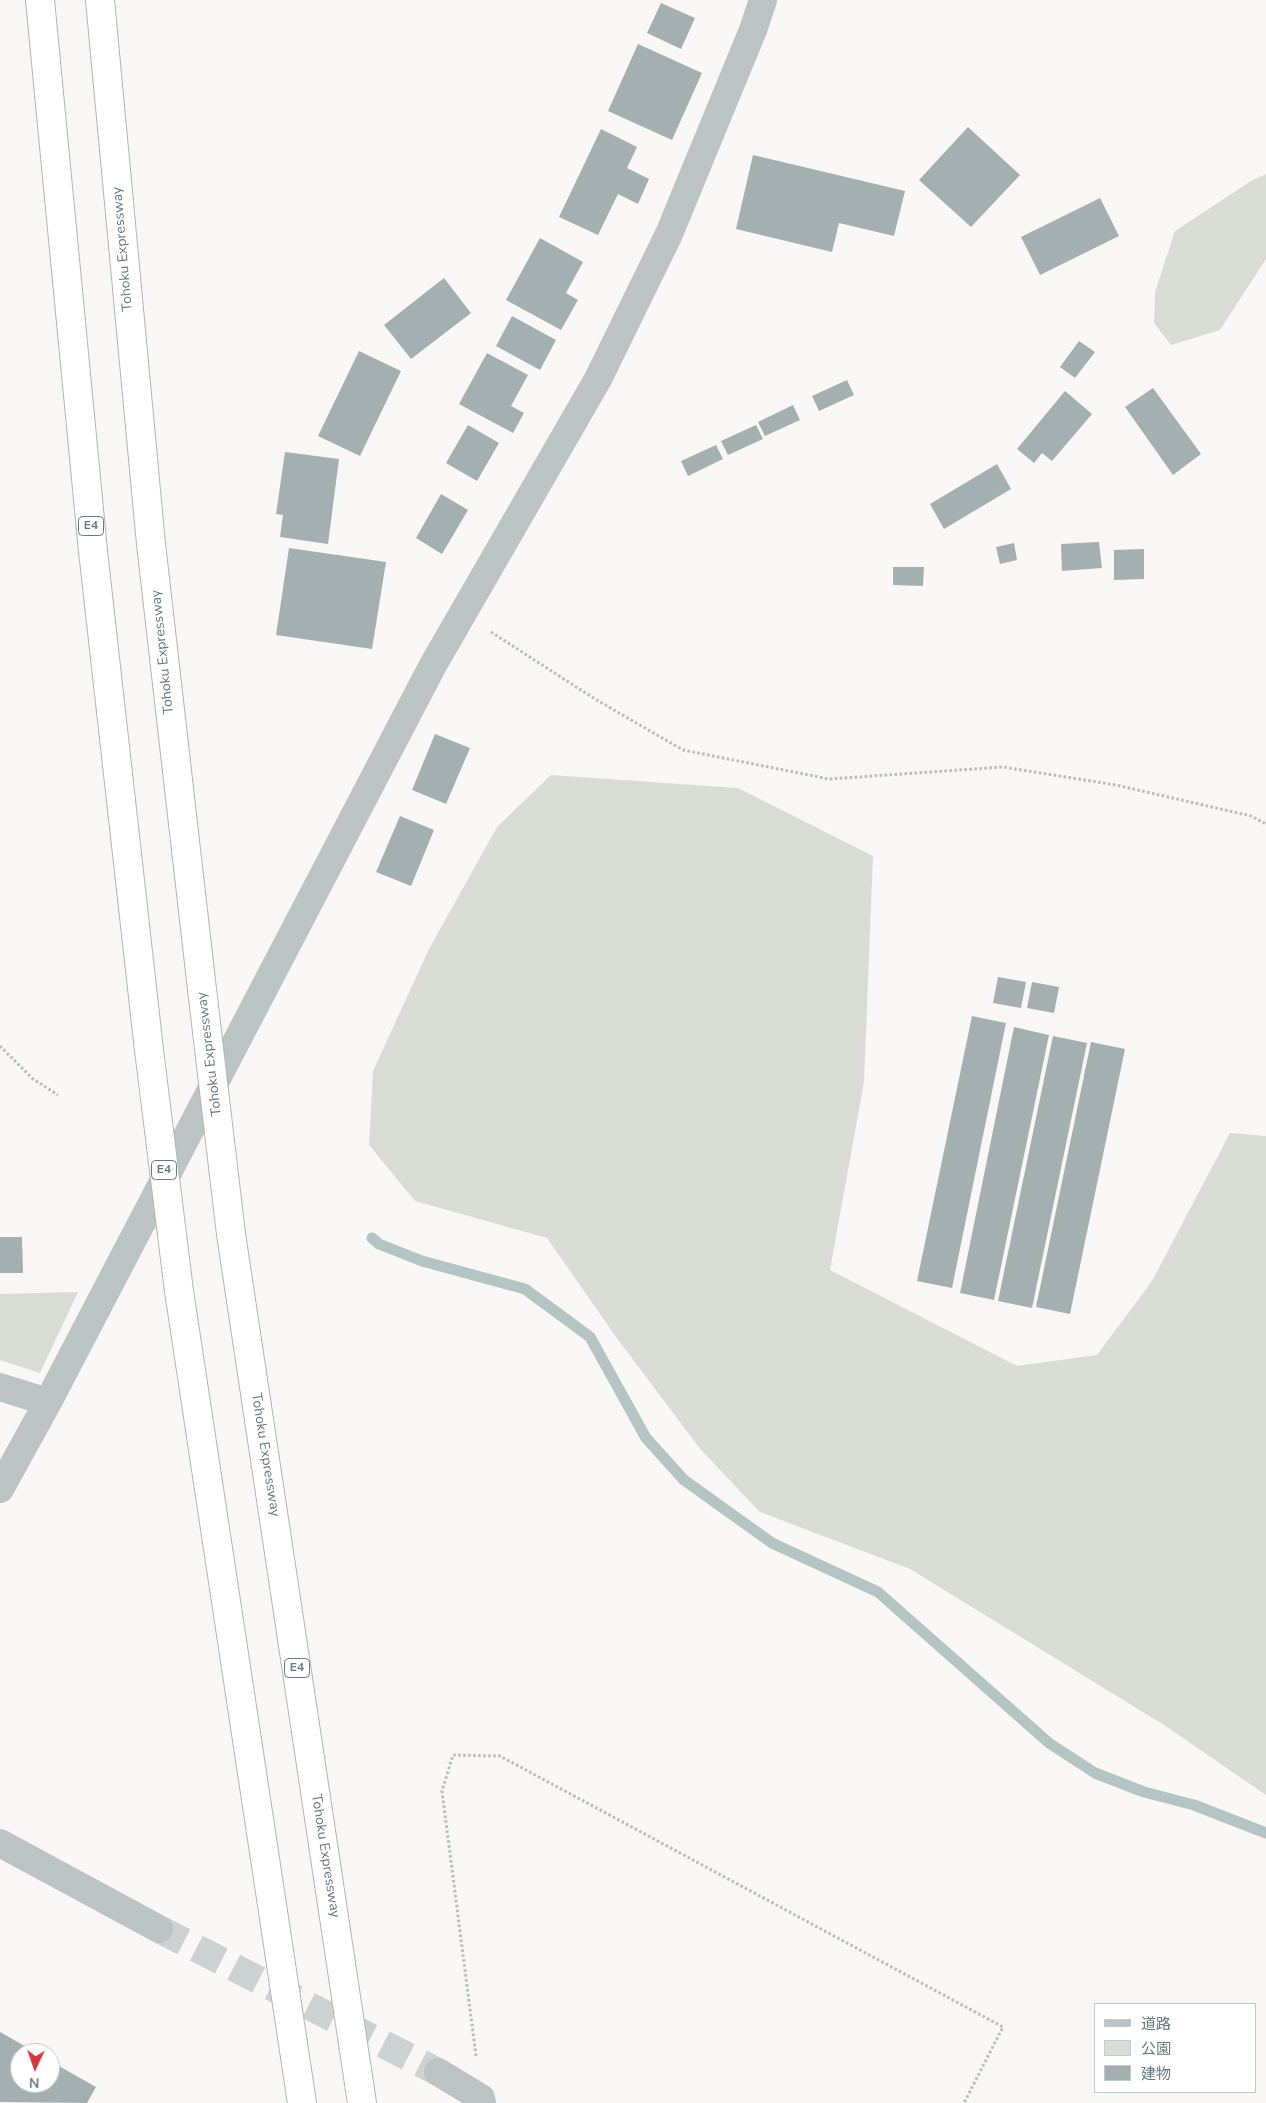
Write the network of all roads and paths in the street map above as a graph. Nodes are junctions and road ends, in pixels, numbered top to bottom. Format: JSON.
{"nodes":[{"id":1,"x":40,"y":0,"type":"edge"},
{"id":2,"x":100,"y":0,"type":"edge"},
{"id":3,"x":762,"y":0,"type":"edge"},
{"id":4,"x":463,"y":614,"type":"junction"},
{"id":5,"x":1266,"y":824,"type":"edge"},
{"id":6,"x":0,"y":1046,"type":"edge"},
{"id":7,"x":58,"y":1095,"type":"dead end"},
{"id":8,"x":0,"y":1387,"type":"edge"},
{"id":9,"x":48,"y":1402,"type":"junction"},
{"id":10,"x":0,"y":1489,"type":"edge"},
{"id":11,"x":0,"y":1843,"type":"edge"},
{"id":12,"x":159,"y":1929,"type":"tunnel mouth"},
{"id":13,"x":438,"y":2072,"type":"tunnel mouth"},
{"id":14,"x":482,"y":2100,"type":"edge"},
{"id":15,"x":302,"y":2103,"type":"edge"},
{"id":16,"x":362,"y":2103,"type":"edge"},
{"id":17,"x":964,"y":2103,"type":"edge"}],
"edges":[{"from":1,"to":15,"type":"highway","number":"E4","bridge":true},
{"from":2,"to":16,"type":"highway","name":"Tohoku Expressway","number":"E4","bridge":true},
{"from":3,"to":4,"type":"street"},
{"from":4,"to":5,"type":"path"},
{"from":4,"to":9,"type":"street"},
{"from":6,"to":7,"type":"path"},
{"from":8,"to":9,"type":"street"},
{"from":9,"to":10,"type":"street"},
{"from":11,"to":12,"type":"street"},
{"from":13,"to":14,"type":"street"},
{"from":14,"to":17,"type":"path"}]}
